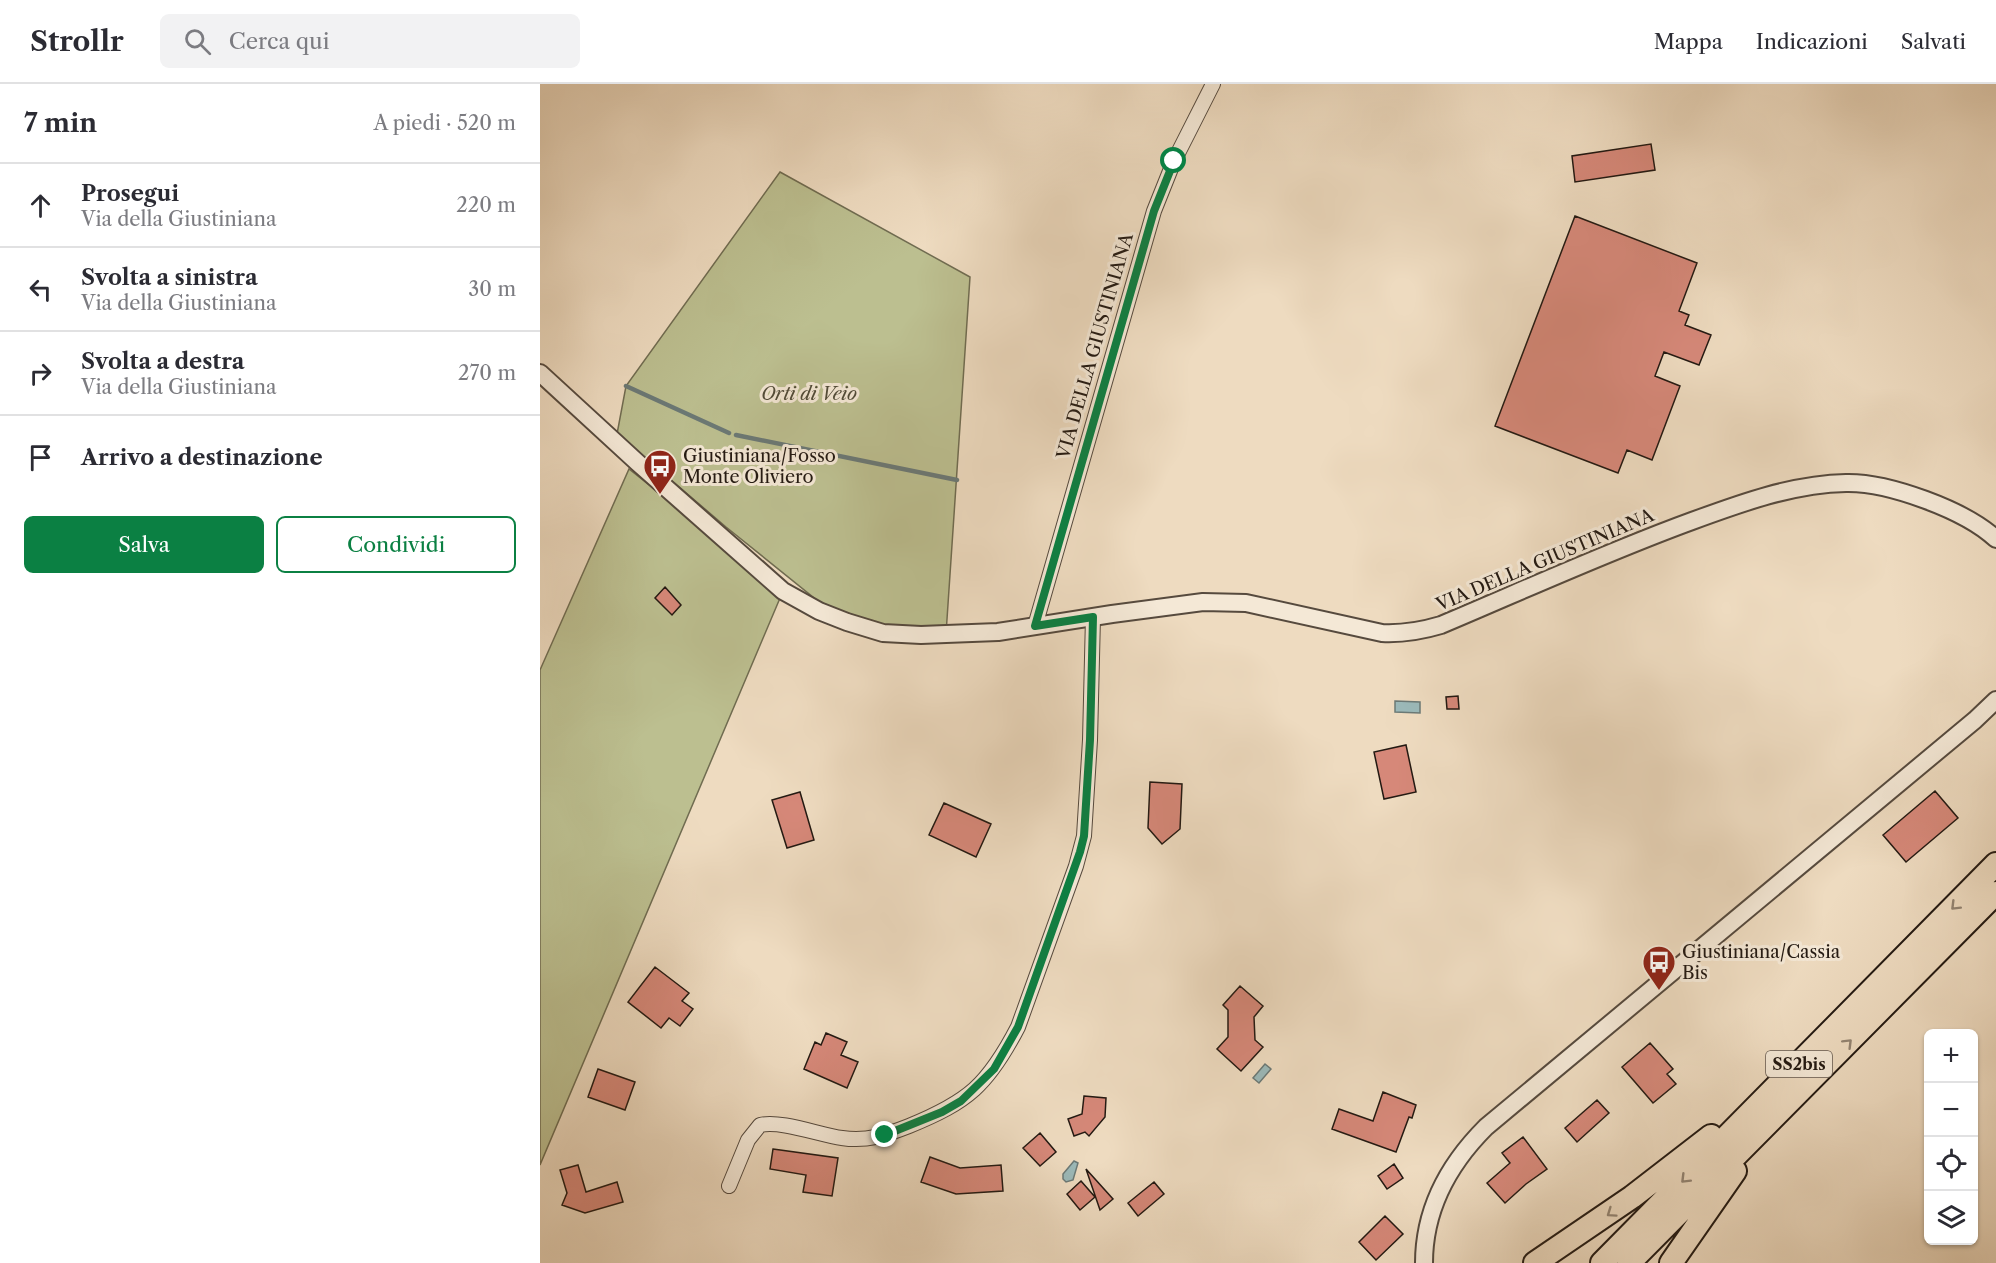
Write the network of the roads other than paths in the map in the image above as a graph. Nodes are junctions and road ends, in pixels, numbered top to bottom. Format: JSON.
{"nodes":[{"id":1,"x":1213,"y":84,"type":"edge"},
{"id":2,"x":540,"y":373,"type":"edge"},
{"id":3,"x":1996,"y":539,"type":"edge"},
{"id":4,"x":1093,"y":617,"type":"junction"},
{"id":5,"x":1035,"y":626,"type":"junction"},
{"id":6,"x":1996,"y":699,"type":"edge"},
{"id":7,"x":1996,"y":864,"type":"edge"},
{"id":8,"x":1996,"y":893,"type":"edge"},
{"id":9,"x":1770,"y":1093,"type":"junction"},
{"id":10,"x":1771,"y":1120,"type":"junction"},
{"id":11,"x":729,"y":1186,"type":"dead end"},
{"id":12,"x":1424,"y":1263,"type":"edge"},
{"id":13,"x":1535,"y":1263,"type":"edge"},
{"id":14,"x":1602,"y":1263,"type":"edge"},
{"id":15,"x":1629,"y":1263,"type":"edge"},
{"id":16,"x":1671,"y":1263,"type":"edge"}],
"edges":[{"from":1,"to":5,"type":"street","name":"VIA DELLA GIUSTINIANA"},
{"from":2,"to":5,"type":"street","name":"VIA DELLA GIUSTINIANA"},
{"from":3,"to":4,"type":"street","name":"VIA DELLA GIUSTINIANA"},
{"from":4,"to":5,"type":"street","name":"VIA DELLA GIUSTINIANA"},
{"from":4,"to":11,"type":"street"},
{"from":6,"to":12,"type":"street"},
{"from":7,"to":9,"type":"highway","number":"SS2bis","one_way":true},
{"from":10,"to":8,"type":"highway","number":"SS2bis","one_way":true},
{"from":9,"to":13,"type":"highway","one_way":true},
{"from":9,"to":14,"type":"highway","number":"SS2bis","one_way":true},
{"from":10,"to":15,"type":"highway","number":"SS2bis"},
{"from":10,"to":16,"type":"highway"}]}
